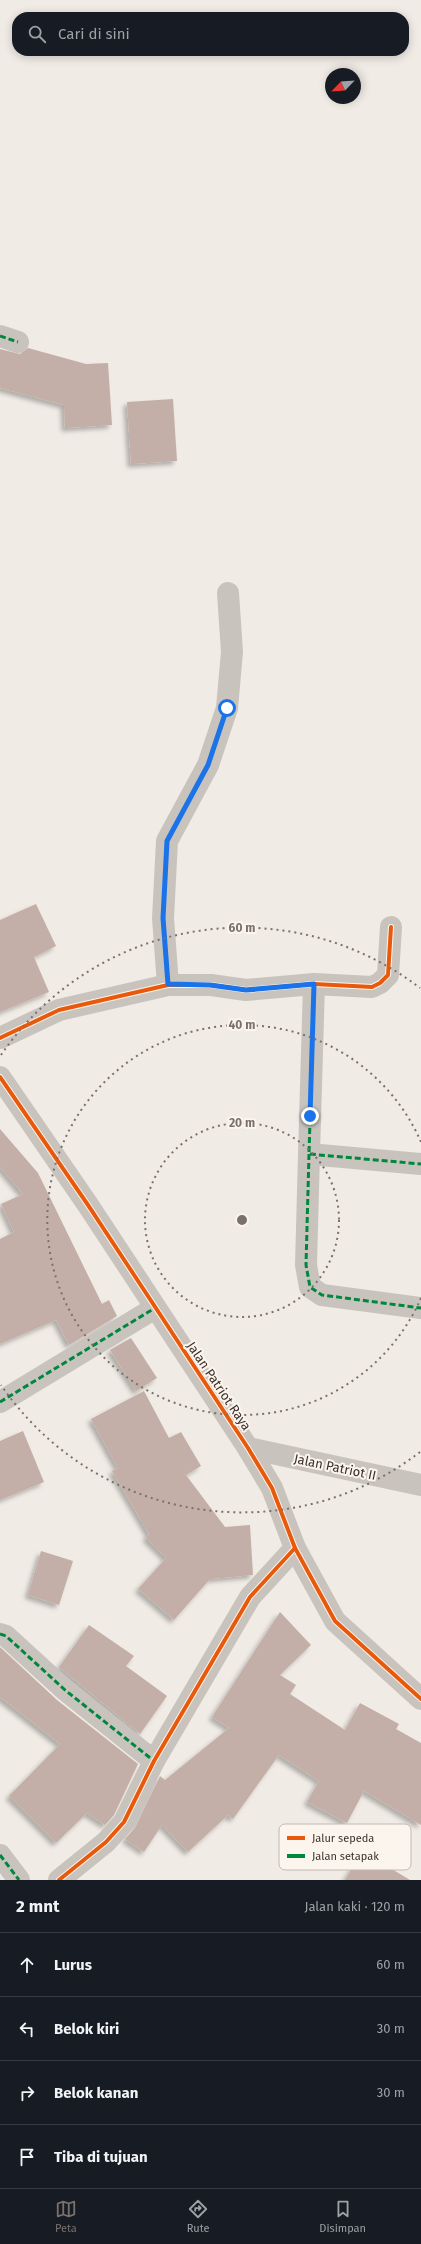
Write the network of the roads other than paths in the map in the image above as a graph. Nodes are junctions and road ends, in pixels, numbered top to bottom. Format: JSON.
{"nodes":[{"id":1,"x":228,"y":593,"type":"dead end"},
{"id":2,"x":391,"y":927,"type":"dead end"},
{"id":3,"x":168,"y":984,"type":"junction"},
{"id":4,"x":314,"y":984,"type":"junction"},
{"id":5,"x":0,"y":1038,"type":"edge"},
{"id":6,"x":0,"y":1077,"type":"edge"},
{"id":7,"x":309,"y":1154,"type":"junction"},
{"id":8,"x":421,"y":1164,"type":"edge"},
{"id":9,"x":155,"y":1308,"type":"junction"},
{"id":10,"x":421,"y":1308,"type":"edge"},
{"id":11,"x":0,"y":1402,"type":"edge"},
{"id":12,"x":248,"y":1448,"type":"junction"},
{"id":13,"x":421,"y":1485,"type":"edge"},
{"id":14,"x":295,"y":1548,"type":"junction"},
{"id":15,"x":0,"y":1634,"type":"edge"},
{"id":16,"x":421,"y":1699,"type":"edge"},
{"id":17,"x":154,"y":1761,"type":"junction"},
{"id":18,"x":0,"y":1855,"type":"edge"},
{"id":19,"x":19,"y":1880,"type":"edge"},
{"id":20,"x":58,"y":1880,"type":"edge"}],
"edges":[{"from":1,"to":3,"type":"street"},
{"from":2,"to":4,"type":"street"},
{"from":3,"to":4,"type":"street"},
{"from":3,"to":5,"type":"street"},
{"from":4,"to":7,"type":"street"},
{"from":6,"to":9,"type":"street","name":"Jalan Patriot Raya"},
{"from":7,"to":8,"type":"street"},
{"from":7,"to":10,"type":"street"},
{"from":9,"to":11,"type":"street"},
{"from":9,"to":12,"type":"street","name":"Jalan Patriot Raya"},
{"from":12,"to":13,"type":"street","name":"Jalan Patriot II"},
{"from":12,"to":14,"type":"street","name":"Jalan Patriot Raya"},
{"from":14,"to":16,"type":"street","name":"Jalan Patriot Raya"},
{"from":14,"to":17,"type":"street"},
{"from":15,"to":17,"type":"street"},
{"from":17,"to":20,"type":"street"},
{"from":18,"to":19,"type":"street"}]}
